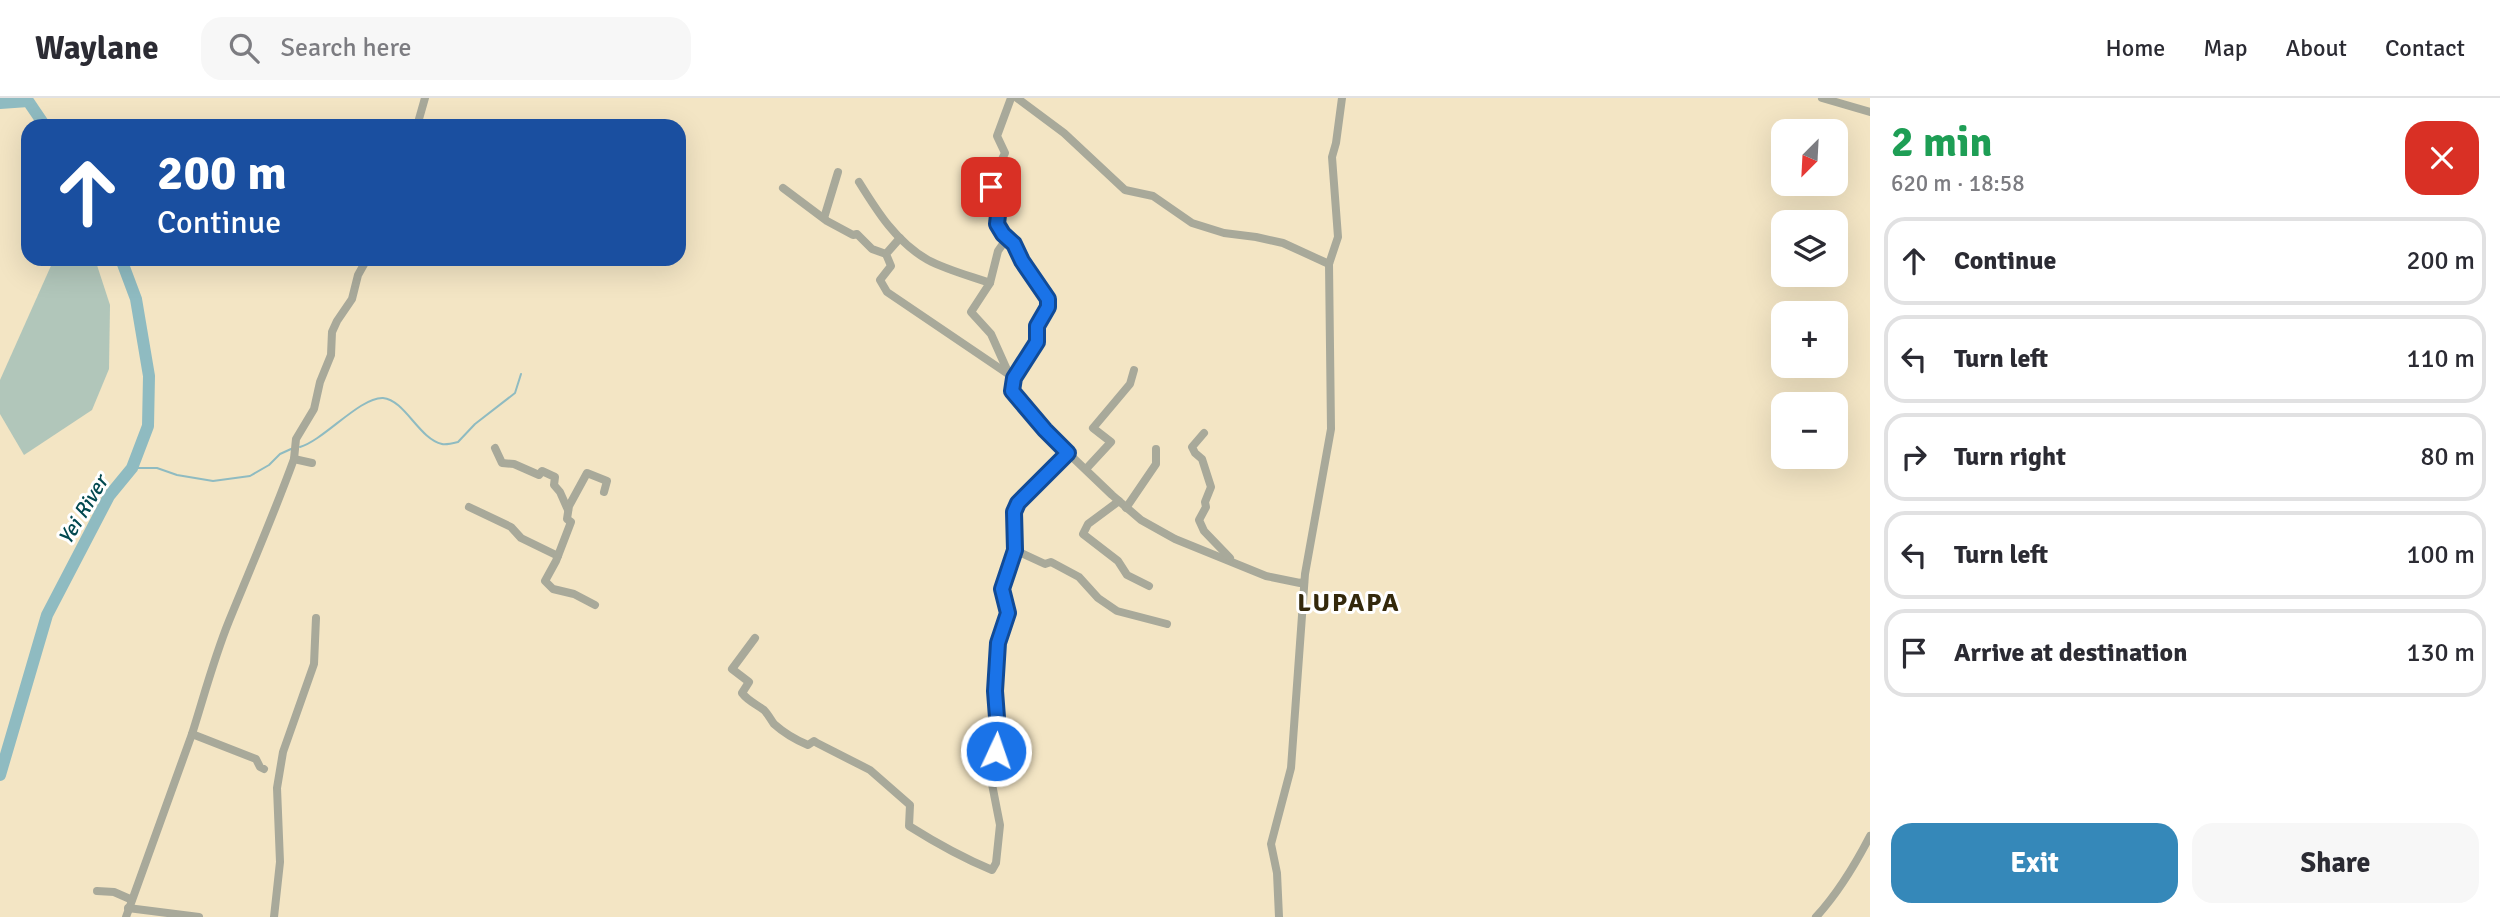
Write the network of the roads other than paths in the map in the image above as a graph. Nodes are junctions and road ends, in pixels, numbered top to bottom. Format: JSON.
{"nodes":[{"id":1,"x":425,"y":98,"type":"edge"},
{"id":2,"x":1011,"y":98,"type":"edge"},
{"id":3,"x":1017,"y":98,"type":"edge"},
{"id":4,"x":1342,"y":98,"type":"edge"},
{"id":5,"x":1822,"y":98,"type":"edge"},
{"id":6,"x":1870,"y":113,"type":"edge"},
{"id":7,"x":419,"y":119,"type":"edge"},
{"id":8,"x":838,"y":172,"type":"dead end"},
{"id":9,"x":859,"y":181,"type":"dead end"},
{"id":10,"x":783,"y":188,"type":"dead end"},
{"id":11,"x":824,"y":218,"type":"junction"},
{"id":12,"x":900,"y":238,"type":"junction"},
{"id":13,"x":1007,"y":238,"type":"junction"},
{"id":14,"x":886,"y":254,"type":"junction"},
{"id":15,"x":1329,"y":264,"type":"junction"},
{"id":16,"x":363,"y":266,"type":"edge"},
{"id":17,"x":990,"y":283,"type":"junction"},
{"id":18,"x":1134,"y":370,"type":"dead end"},
{"id":19,"x":1012,"y":376,"type":"junction"},
{"id":20,"x":1204,"y":433,"type":"dead end"},
{"id":21,"x":495,"y":448,"type":"dead end"},
{"id":22,"x":1156,"y":449,"type":"dead end"},
{"id":23,"x":1068,"y":453,"type":"junction"},
{"id":24,"x":294,"y":459,"type":"junction"},
{"id":25,"x":312,"y":463,"type":"dead end"},
{"id":26,"x":1086,"y":469,"type":"junction"},
{"id":27,"x":604,"y":492,"type":"dead end"},
{"id":28,"x":1119,"y":501,"type":"junction"},
{"id":29,"x":469,"y":507,"type":"dead end"},
{"id":30,"x":1126,"y":508,"type":"junction"},
{"id":31,"x":568,"y":510,"type":"junction"},
{"id":32,"x":1015,"y":550,"type":"junction"},
{"id":33,"x":558,"y":556,"type":"junction"},
{"id":34,"x":1234,"y":562,"type":"junction"},
{"id":35,"x":1304,"y":582,"type":"junction"},
{"id":36,"x":1149,"y":586,"type":"dead end"},
{"id":37,"x":595,"y":606,"type":"dead end"},
{"id":38,"x":316,"y":618,"type":"dead end"},
{"id":39,"x":1167,"y":624,"type":"dead end"},
{"id":40,"x":755,"y":638,"type":"dead end"},
{"id":41,"x":192,"y":734,"type":"junction"},
{"id":42,"x":264,"y":769,"type":"dead end"},
{"id":43,"x":1870,"y":836,"type":"edge"},
{"id":44,"x":97,"y":891,"type":"dead end"},
{"id":45,"x":127,"y":911,"type":"edge"},
{"id":46,"x":199,"y":917,"type":"edge"},
{"id":47,"x":274,"y":917,"type":"edge"},
{"id":48,"x":1279,"y":917,"type":"edge"},
{"id":49,"x":1816,"y":917,"type":"edge"}],
"edges":[{"from":1,"to":7,"type":"street"},
{"from":2,"to":13,"type":"street"},
{"from":3,"to":15,"type":"street"},
{"from":4,"to":15,"type":"street"},
{"from":5,"to":6,"type":"street"},
{"from":8,"to":11,"type":"street"},
{"from":9,"to":12,"type":"street"},
{"from":10,"to":11,"type":"street"},
{"from":11,"to":14,"type":"street"},
{"from":12,"to":14,"type":"street"},
{"from":12,"to":17,"type":"street"},
{"from":13,"to":17,"type":"street"},
{"from":13,"to":19,"type":"street"},
{"from":14,"to":19,"type":"street"},
{"from":15,"to":35,"type":"street"},
{"from":16,"to":24,"type":"street"},
{"from":17,"to":19,"type":"street"},
{"from":18,"to":26,"type":"street"},
{"from":19,"to":23,"type":"street"},
{"from":20,"to":34,"type":"street"},
{"from":21,"to":31,"type":"street"},
{"from":22,"to":30,"type":"street"},
{"from":23,"to":26,"type":"street"},
{"from":23,"to":32,"type":"street"},
{"from":24,"to":25,"type":"street"},
{"from":24,"to":41,"type":"street"},
{"from":26,"to":28,"type":"street"},
{"from":27,"to":31,"type":"street"},
{"from":28,"to":30,"type":"street"},
{"from":28,"to":36,"type":"street"},
{"from":29,"to":33,"type":"street"},
{"from":30,"to":34,"type":"street"},
{"from":31,"to":33,"type":"street"},
{"from":32,"to":39,"type":"street"},
{"from":32,"to":40,"type":"street"},
{"from":33,"to":37,"type":"street"},
{"from":34,"to":35,"type":"street"},
{"from":35,"to":48,"type":"street"},
{"from":38,"to":47,"type":"street"},
{"from":41,"to":42,"type":"street"},
{"from":41,"to":45,"type":"street"},
{"from":43,"to":49,"type":"street"},
{"from":44,"to":45,"type":"street"},
{"from":45,"to":46,"type":"street"}]}
